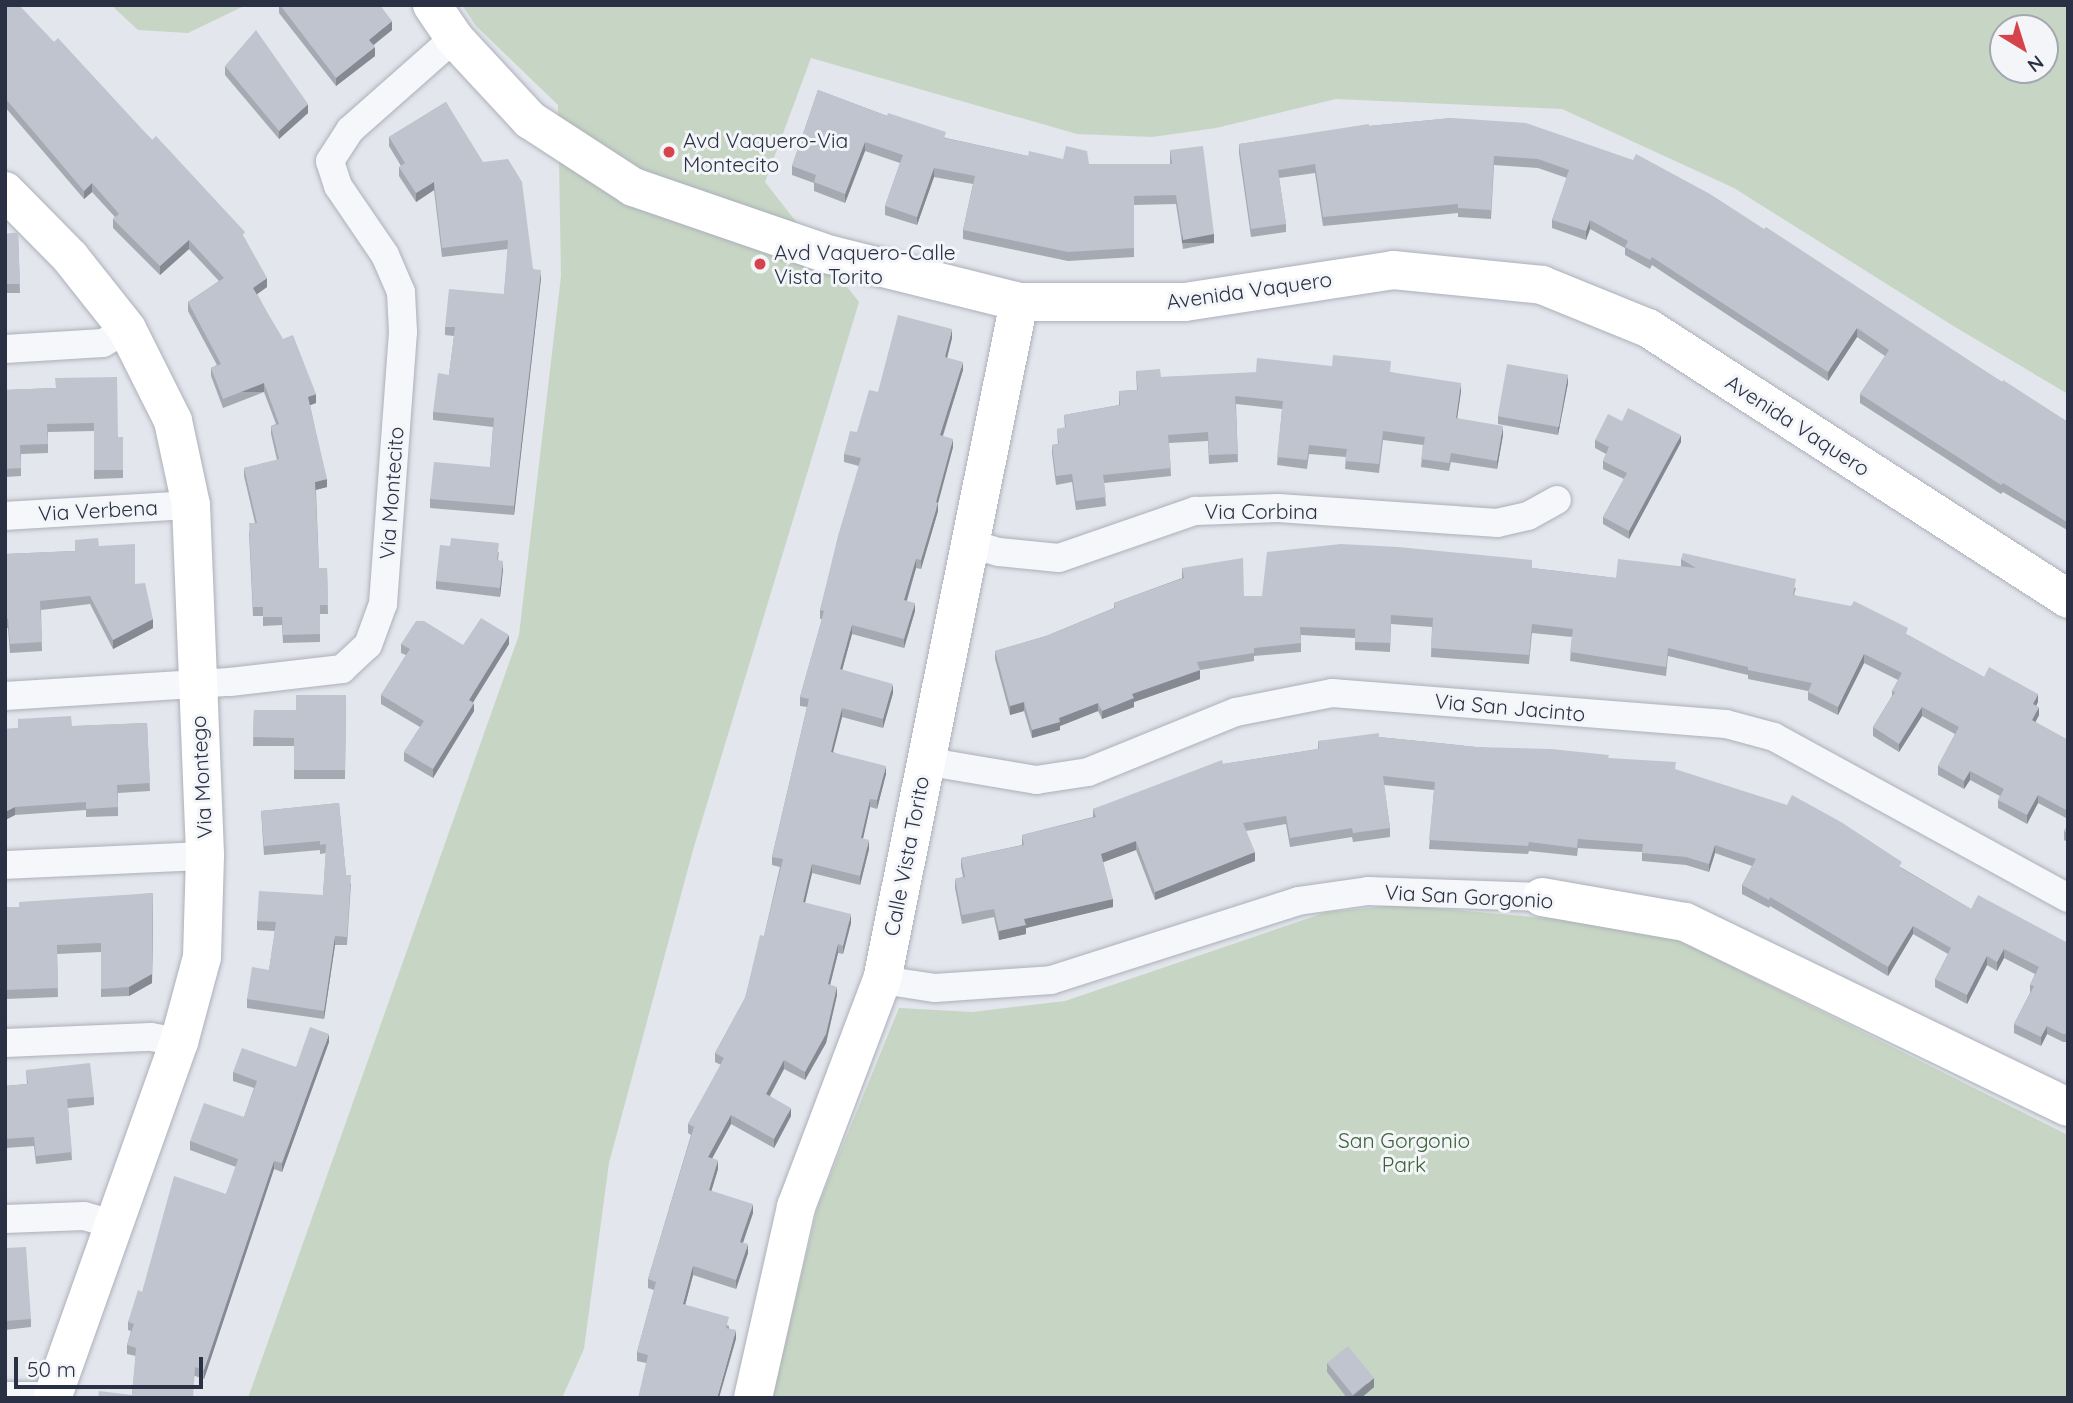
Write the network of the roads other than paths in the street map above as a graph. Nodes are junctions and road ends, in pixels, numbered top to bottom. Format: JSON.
{"nodes":[{"id":1,"x":432,"y":5,"type":"edge"},
{"id":2,"x":454,"y":38,"type":"junction"},
{"id":3,"x":5,"y":191,"type":"edge"},
{"id":4,"x":1019,"y":302,"type":"junction"},
{"id":5,"x":127,"y":329,"type":"junction"},
{"id":6,"x":5,"y":349,"type":"edge"},
{"id":7,"x":1557,"y":500,"type":"dead end"},
{"id":8,"x":191,"y":505,"type":"junction"},
{"id":9,"x":5,"y":516,"type":"edge"},
{"id":10,"x":969,"y":543,"type":"junction"},
{"id":11,"x":2068,"y":599,"type":"edge"},
{"id":12,"x":195,"y":684,"type":"junction"},
{"id":13,"x":5,"y":696,"type":"edge"},
{"id":14,"x":925,"y":761,"type":"junction"},
{"id":15,"x":205,"y":856,"type":"junction"},
{"id":16,"x":5,"y":865,"type":"edge"},
{"id":17,"x":1542,"y":897,"type":"joint"},
{"id":18,"x":2068,"y":898,"type":"edge"},
{"id":19,"x":882,"y":979,"type":"junction"},
{"id":20,"x":179,"y":1042,"type":"junction"},
{"id":21,"x":5,"y":1043,"type":"edge"},
{"id":22,"x":2068,"y":1107,"type":"edge"},
{"id":23,"x":5,"y":1219,"type":"edge"},
{"id":24,"x":115,"y":1225,"type":"junction"},
{"id":25,"x":5,"y":1396,"type":"edge"},
{"id":26,"x":52,"y":1397,"type":"edge"},
{"id":27,"x":752,"y":1398,"type":"edge"}],
"edges":[{"from":1,"to":2,"type":"street","name":"Avenida Vaquero"},
{"from":2,"to":4,"type":"street","name":"Avenida Vaquero"},
{"from":2,"to":12,"type":"street","name":"Via Montecito"},
{"from":3,"to":5,"type":"street","name":"Via Montego"},
{"from":4,"to":10,"type":"street","name":"Calle Vista Torito"},
{"from":4,"to":11,"type":"street","name":"Avenida Vaquero"},
{"from":5,"to":6,"type":"street"},
{"from":5,"to":8,"type":"street","name":"Via Montego"},
{"from":7,"to":10,"type":"street","name":"Via Corbina"},
{"from":8,"to":9,"type":"street","name":"Via Verbena"},
{"from":8,"to":12,"type":"street","name":"Via Montego"},
{"from":10,"to":14,"type":"street","name":"Calle Vista Torito"},
{"from":12,"to":13,"type":"street","name":"Via Montecito"},
{"from":12,"to":15,"type":"street","name":"Via Montego"},
{"from":14,"to":18,"type":"street","name":"Via San Jacinto"},
{"from":14,"to":19,"type":"street","name":"Calle Vista Torito"},
{"from":15,"to":16,"type":"street"},
{"from":15,"to":20,"type":"street","name":"Via Montego"},
{"from":17,"to":19,"type":"street","name":"Via San Gorgonio"},
{"from":17,"to":22,"type":"street","name":"Via San Gorgonio"},
{"from":19,"to":27,"type":"street","name":"Calle Vista Torito"},
{"from":20,"to":21,"type":"street"},
{"from":20,"to":24,"type":"street","name":"Via Montego"},
{"from":23,"to":24,"type":"street"},
{"from":24,"to":26,"type":"street","name":"Via Montego"},
{"from":25,"to":26,"type":"street"}]}
